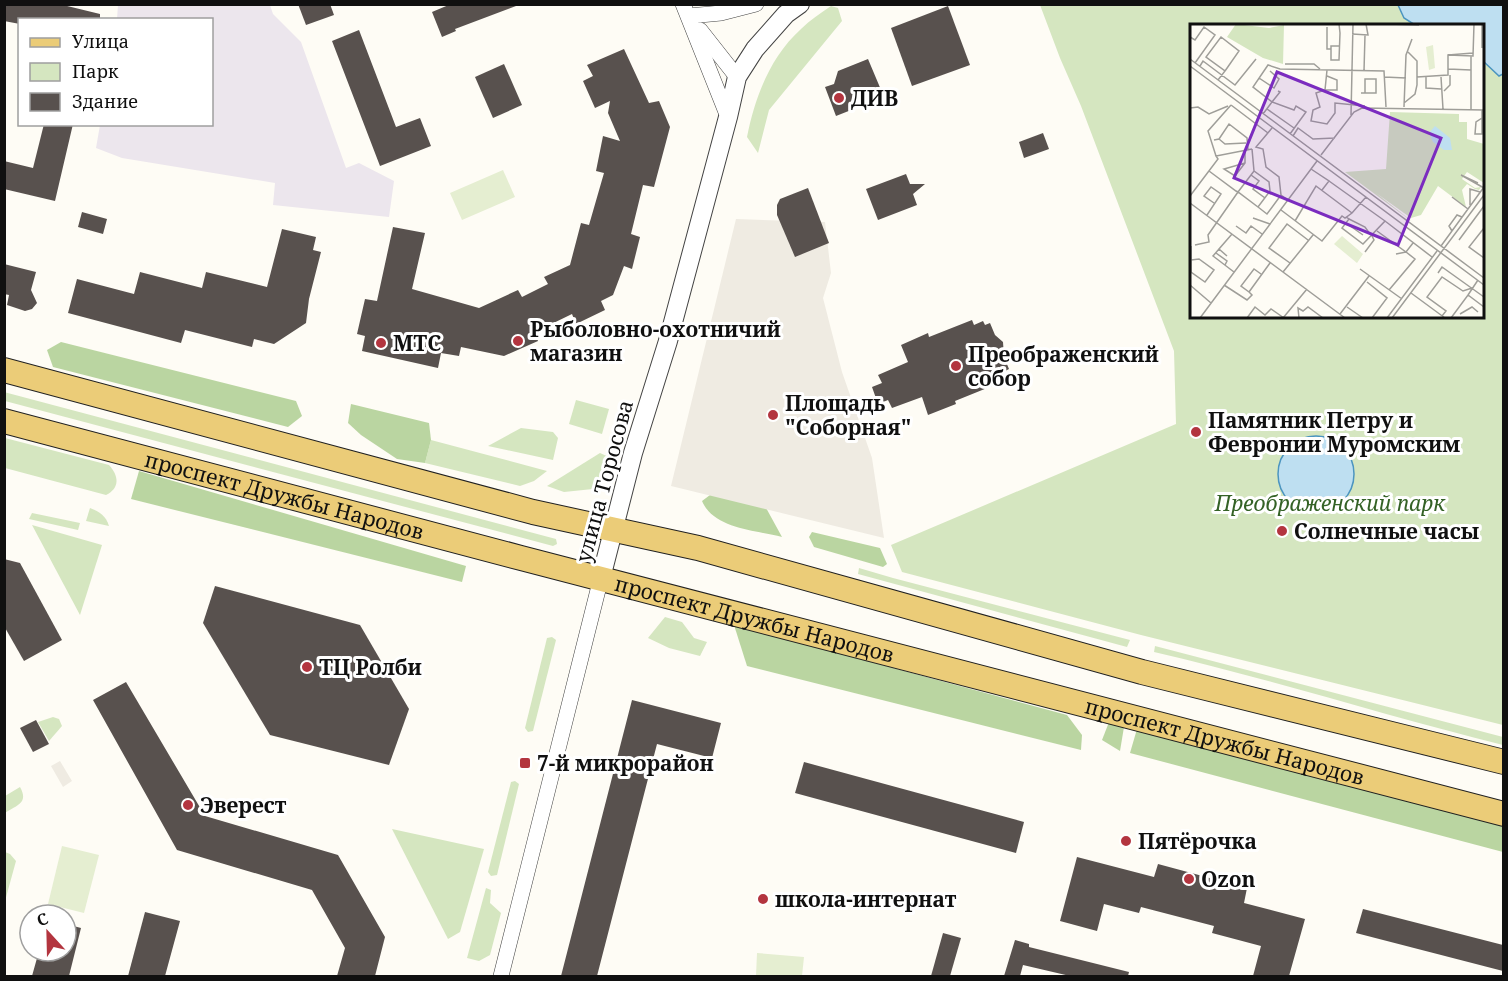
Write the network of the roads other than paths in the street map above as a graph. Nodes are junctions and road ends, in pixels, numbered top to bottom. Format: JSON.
{"nodes":[{"id":1,"x":756,"y":4,"type":"edge"},
{"id":2,"x":800,"y":4,"type":"edge"},
{"id":3,"x":686,"y":10,"type":"edge"},
{"id":4,"x":709,"y":66,"type":"junction"},
{"id":5,"x":737,"y":77,"type":"junction"},
{"id":6,"x":728,"y":117,"type":"junction"},
{"id":7,"x":4,"y":370,"type":"edge"},
{"id":8,"x":4,"y":421,"type":"edge"},
{"id":9,"x":613,"y":529,"type":"junction"},
{"id":10,"x":601,"y":578,"type":"junction"},
{"id":11,"x":1503,"y":762,"type":"edge"},
{"id":12,"x":1503,"y":814,"type":"edge"},
{"id":13,"x":501,"y":976,"type":"edge"}],
"edges":[{"from":1,"to":3,"type":"street"},
{"from":2,"to":5,"type":"street"},
{"from":3,"to":4,"type":"street"},
{"from":3,"to":5,"type":"street"},
{"from":4,"to":5,"type":"street"},
{"from":4,"to":6,"type":"street"},
{"from":5,"to":6,"type":"street","name":"улица Торосова"},
{"from":6,"to":9,"type":"street","name":"улица Торосова"},
{"from":7,"to":9,"type":"main road"},
{"from":8,"to":10,"type":"main road","name":"проспект Дружбы Народов"},
{"from":9,"to":10,"type":"street","name":"улица Торосова"},
{"from":9,"to":11,"type":"main road"},
{"from":10,"to":12,"type":"main road","name":"проспект Дружбы Народов"},
{"from":10,"to":13,"type":"street","name":"улица Торосова"}]}
